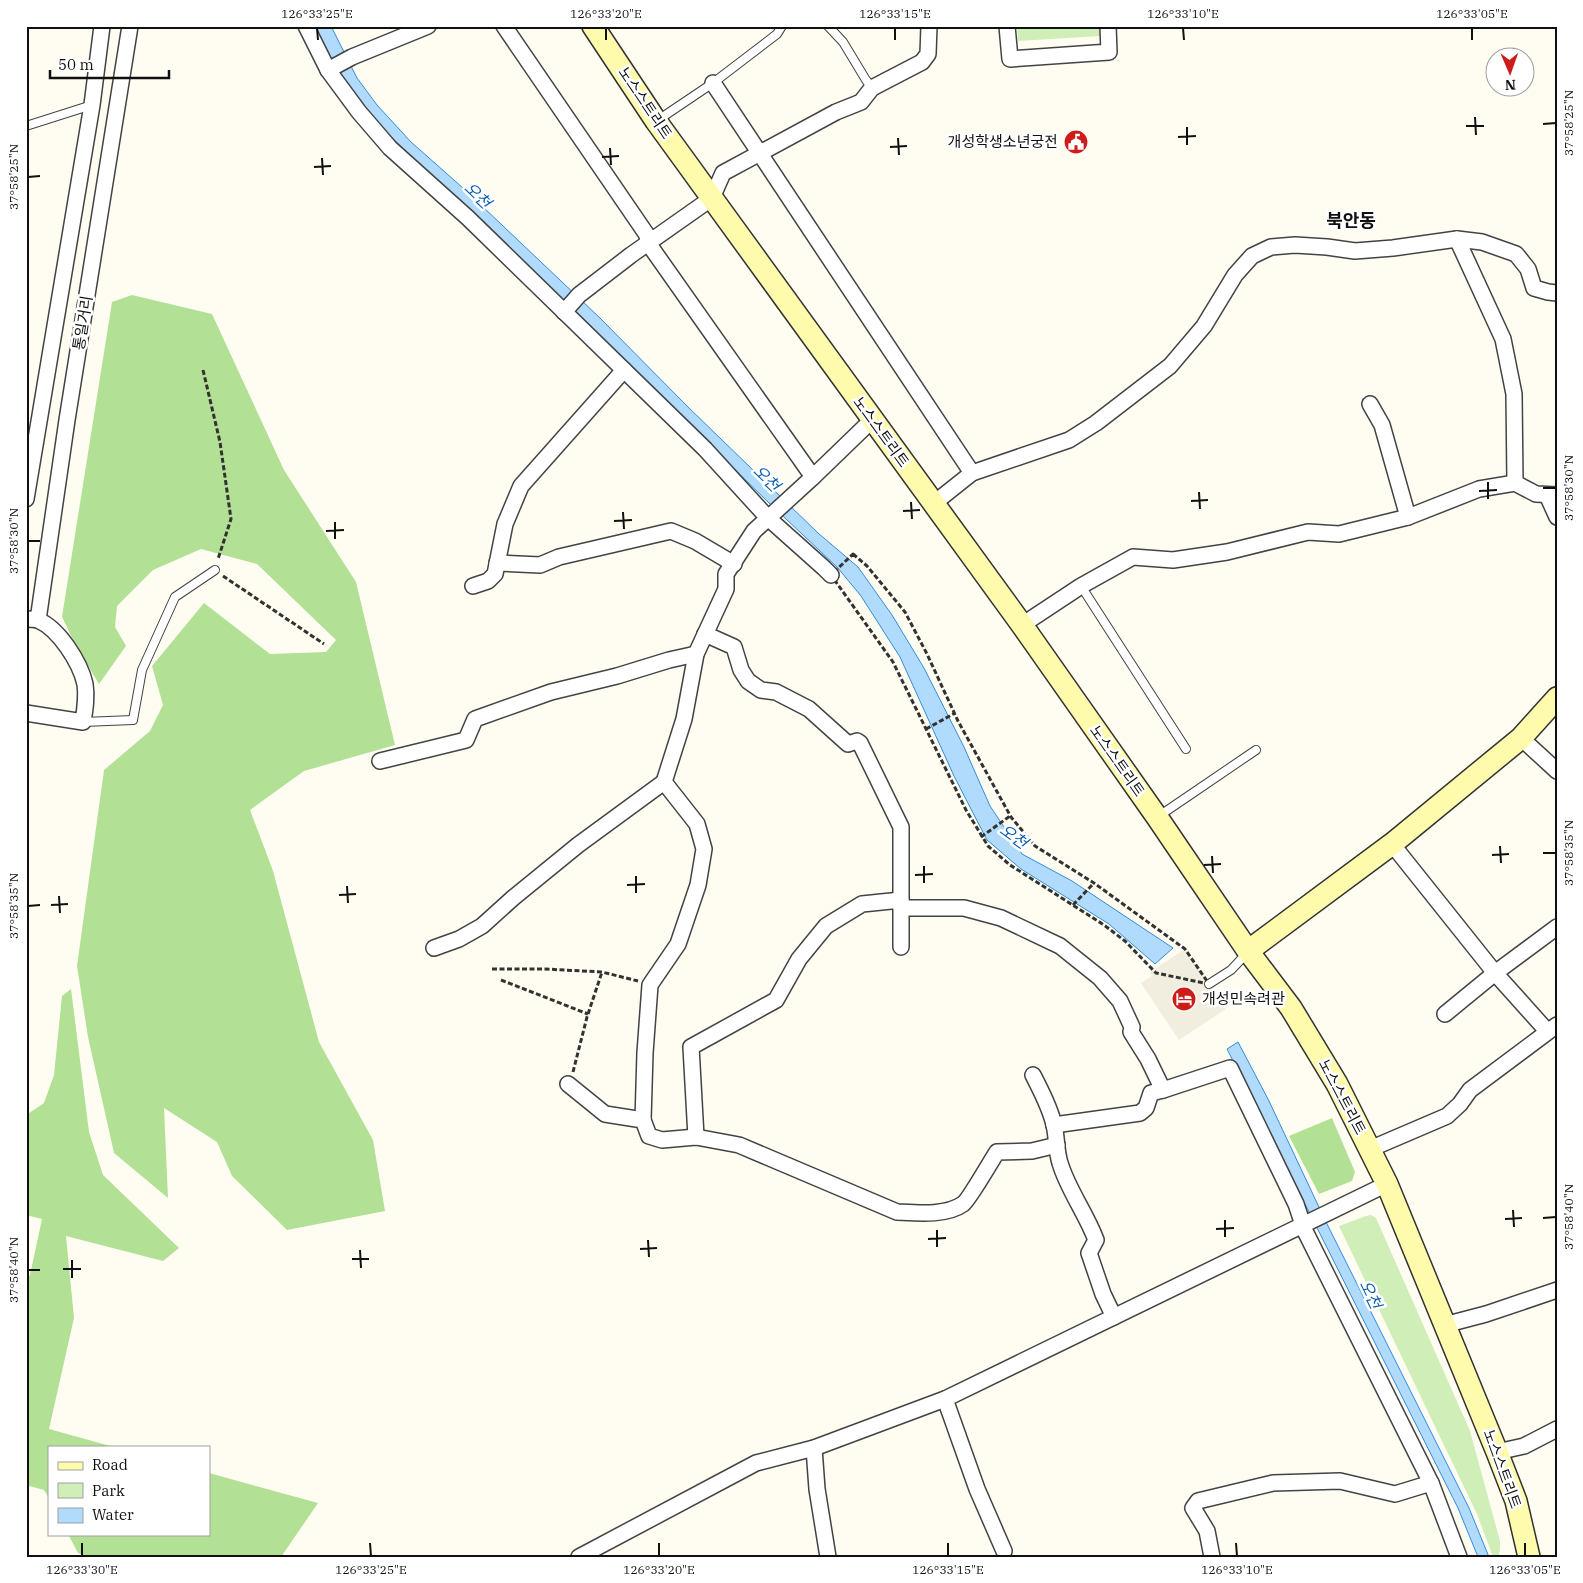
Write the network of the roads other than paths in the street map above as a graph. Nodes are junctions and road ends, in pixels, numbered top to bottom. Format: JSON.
{"nodes":[{"id":1,"x":102,"y":26,"type":"edge"},
{"id":2,"x":130,"y":26,"type":"edge"},
{"id":3,"x":306,"y":26,"type":"edge"},
{"id":4,"x":428,"y":26,"type":"edge"},
{"id":5,"x":504,"y":26,"type":"edge"},
{"id":6,"x":593,"y":26,"type":"edge"},
{"id":7,"x":782,"y":26,"type":"edge"},
{"id":8,"x":828,"y":26,"type":"edge"},
{"id":9,"x":929,"y":26,"type":"edge"},
{"id":10,"x":1007,"y":26,"type":"edge"},
{"id":11,"x":1108,"y":26,"type":"edge"},
{"id":12,"x":331,"y":68,"type":"junction"},
{"id":13,"x":713,"y":83,"type":"junction"},
{"id":14,"x":872,"y":88,"type":"junction"},
{"id":15,"x":92,"y":105,"type":"junction"},
{"id":16,"x":656,"y":121,"type":"junction"},
{"id":17,"x":26,"y":126,"type":"edge"},
{"id":18,"x":759,"y":153,"type":"junction"},
{"id":19,"x":712,"y":198,"type":"junction"},
{"id":20,"x":1457,"y":239,"type":"junction"},
{"id":21,"x":648,"y":243,"type":"junction"},
{"id":22,"x":1557,"y":293,"type":"edge"},
{"id":23,"x":565,"y":310,"type":"junction"},
{"id":24,"x":624,"y":370,"type":"junction"},
{"id":25,"x":1370,"y":404,"type":"dead end"},
{"id":26,"x":41,"y":415,"type":"junction"},
{"id":27,"x":872,"y":420,"type":"junction"},
{"id":28,"x":26,"y":432,"type":"edge"},
{"id":29,"x":972,"y":473,"type":"junction"},
{"id":30,"x":813,"y":477,"type":"junction"},
{"id":31,"x":1515,"y":483,"type":"junction"},
{"id":32,"x":1552,"y":495,"type":"edge"},
{"id":33,"x":26,"y":499,"type":"edge"},
{"id":34,"x":933,"y":504,"type":"junction"},
{"id":35,"x":1408,"y":517,"type":"junction"},
{"id":36,"x":1557,"y":517,"type":"edge"},
{"id":37,"x":768,"y":518,"type":"junction"},
{"id":38,"x":497,"y":564,"type":"junction"},
{"id":39,"x":734,"y":564,"type":"junction"},
{"id":40,"x":215,"y":570,"type":"road end"},
{"id":41,"x":830,"y":575,"type":"road end"},
{"id":42,"x":473,"y":586,"type":"dead end"},
{"id":43,"x":1081,"y":586,"type":"junction"},
{"id":44,"x":32,"y":620,"type":"edge"},
{"id":45,"x":1022,"y":625,"type":"junction"},
{"id":46,"x":705,"y":634,"type":"junction"},
{"id":47,"x":696,"y":654,"type":"junction"},
{"id":48,"x":1557,"y":698,"type":"edge"},
{"id":49,"x":26,"y":713,"type":"edge"},
{"id":50,"x":83,"y":722,"type":"junction"},
{"id":51,"x":1521,"y":738,"type":"junction"},
{"id":52,"x":1186,"y":749,"type":"dead end"},
{"id":53,"x":1256,"y":750,"type":"dead end"},
{"id":54,"x":380,"y":761,"type":"dead end"},
{"id":55,"x":1557,"y":771,"type":"edge"},
{"id":56,"x":664,"y":782,"type":"junction"},
{"id":57,"x":1157,"y":817,"type":"junction"},
{"id":58,"x":1392,"y":844,"type":"junction"},
{"id":59,"x":901,"y":904,"type":"junction"},
{"id":60,"x":1557,"y":927,"type":"edge"},
{"id":61,"x":902,"y":947,"type":"dead end"},
{"id":62,"x":434,"y":948,"type":"dead end"},
{"id":63,"x":1248,"y":951,"type":"junction"},
{"id":64,"x":1495,"y":972,"type":"junction"},
{"id":65,"x":1209,"y":984,"type":"road end"},
{"id":66,"x":1445,"y":1014,"type":"dead end"},
{"id":67,"x":1552,"y":1028,"type":"edge"},
{"id":68,"x":1033,"y":1075,"type":"dead end"},
{"id":69,"x":568,"y":1084,"type":"road end"},
{"id":70,"x":1164,"y":1090,"type":"junction"},
{"id":71,"x":643,"y":1120,"type":"junction"},
{"id":72,"x":1054,"y":1125,"type":"junction"},
{"id":73,"x":696,"y":1137,"type":"junction"},
{"id":74,"x":1057,"y":1145,"type":"junction"},
{"id":75,"x":1370,"y":1149,"type":"junction"},
{"id":76,"x":1388,"y":1184,"type":"junction"},
{"id":77,"x":1305,"y":1224,"type":"junction"},
{"id":78,"x":1557,"y":1290,"type":"edge"},
{"id":79,"x":1114,"y":1317,"type":"junction"},
{"id":80,"x":1444,"y":1325,"type":"junction"},
{"id":81,"x":945,"y":1399,"type":"junction"},
{"id":82,"x":1557,"y":1429,"type":"edge"},
{"id":83,"x":814,"y":1448,"type":"junction"},
{"id":84,"x":1497,"y":1452,"type":"junction"},
{"id":85,"x":1431,"y":1483,"type":"junction"},
{"id":86,"x":1004,"y":1551,"type":"dead end"},
{"id":87,"x":1527,"y":1556,"type":"edge"},
{"id":88,"x":579,"y":1557,"type":"edge"},
{"id":89,"x":828,"y":1557,"type":"edge"},
{"id":90,"x":1212,"y":1557,"type":"edge"},
{"id":91,"x":1459,"y":1557,"type":"edge"}],
"edges":[{"from":1,"to":15,"type":"street","name":"통일거리"},
{"from":2,"to":44,"type":"street","name":"통일거리"},
{"from":3,"to":12,"type":"street"},
{"from":4,"to":12,"type":"street"},
{"from":5,"to":21,"type":"street"},
{"from":6,"to":16,"type":"main road","name":"노스스트리트"},
{"from":7,"to":13,"type":"lane"},
{"from":8,"to":14,"type":"lane"},
{"from":9,"to":14,"type":"street"},
{"from":10,"to":11,"type":"street"},
{"from":12,"to":23,"type":"street"},
{"from":13,"to":16,"type":"lane"},
{"from":13,"to":18,"type":"street"},
{"from":14,"to":18,"type":"street"},
{"from":15,"to":17,"type":"lane"},
{"from":15,"to":26,"type":"street","name":"통일거리"},
{"from":16,"to":19,"type":"main road","name":"노스스트리트"},
{"from":18,"to":19,"type":"street"},
{"from":18,"to":29,"type":"street"},
{"from":19,"to":21,"type":"street"},
{"from":19,"to":27,"type":"main road","name":"노스스트리트"},
{"from":20,"to":22,"type":"street"},
{"from":20,"to":29,"type":"street"},
{"from":20,"to":31,"type":"street"},
{"from":21,"to":23,"type":"street"},
{"from":21,"to":30,"type":"street"},
{"from":23,"to":24,"type":"street"},
{"from":24,"to":37,"type":"street"},
{"from":24,"to":38,"type":"street"},
{"from":25,"to":35,"type":"street"},
{"from":26,"to":28,"type":"street"},
{"from":26,"to":33,"type":"street","name":"통일거리"},
{"from":27,"to":30,"type":"street"},
{"from":27,"to":34,"type":"main road","name":"노스스트리트"},
{"from":29,"to":34,"type":"street"},
{"from":30,"to":37,"type":"street"},
{"from":31,"to":32,"type":"street"},
{"from":31,"to":35,"type":"street"},
{"from":32,"to":36,"type":"street"},
{"from":34,"to":45,"type":"main road","name":"노스스트리트"},
{"from":35,"to":43,"type":"street"},
{"from":37,"to":39,"type":"street"},
{"from":37,"to":41,"type":"street"},
{"from":38,"to":39,"type":"street"},
{"from":38,"to":42,"type":"street"},
{"from":39,"to":46,"type":"street"},
{"from":40,"to":50,"type":"lane"},
{"from":43,"to":45,"type":"street"},
{"from":43,"to":52,"type":"lane"},
{"from":44,"to":50,"type":"street","name":"통일거리"},
{"from":45,"to":57,"type":"main road","name":"노스스트리트"},
{"from":46,"to":47,"type":"street"},
{"from":46,"to":59,"type":"street"},
{"from":47,"to":54,"type":"street"},
{"from":47,"to":56,"type":"street"},
{"from":48,"to":51,"type":"main road"},
{"from":49,"to":50,"type":"street"},
{"from":51,"to":55,"type":"street"},
{"from":51,"to":58,"type":"main road"},
{"from":53,"to":57,"type":"lane"},
{"from":56,"to":62,"type":"street"},
{"from":56,"to":71,"type":"street"},
{"from":57,"to":63,"type":"main road","name":"노스스트리트"},
{"from":58,"to":63,"type":"main road"},
{"from":58,"to":64,"type":"street"},
{"from":59,"to":61,"type":"street"},
{"from":59,"to":70,"type":"street"},
{"from":59,"to":73,"type":"street"},
{"from":60,"to":64,"type":"street"},
{"from":63,"to":65,"type":"lane"},
{"from":63,"to":75,"type":"main road","name":"노스스트리트"},
{"from":64,"to":66,"type":"street"},
{"from":64,"to":67,"type":"street"},
{"from":67,"to":75,"type":"street"},
{"from":68,"to":72,"type":"street"},
{"from":69,"to":71,"type":"street"},
{"from":70,"to":72,"type":"street"},
{"from":70,"to":77,"type":"street"},
{"from":71,"to":73,"type":"street"},
{"from":72,"to":74,"type":"street"},
{"from":73,"to":74,"type":"street"},
{"from":74,"to":79,"type":"street"},
{"from":75,"to":76,"type":"main road","name":"노스스트리트"},
{"from":76,"to":77,"type":"street"},
{"from":76,"to":80,"type":"main road","name":"노스스트리트"},
{"from":77,"to":79,"type":"street"},
{"from":77,"to":85,"type":"street"},
{"from":78,"to":80,"type":"street"},
{"from":79,"to":81,"type":"street"},
{"from":80,"to":84,"type":"main road","name":"노스스트리트"},
{"from":81,"to":83,"type":"street"},
{"from":81,"to":86,"type":"street"},
{"from":82,"to":84,"type":"street"},
{"from":83,"to":88,"type":"street"},
{"from":83,"to":89,"type":"street"},
{"from":84,"to":87,"type":"main road","name":"노스스트리트"},
{"from":85,"to":90,"type":"street"},
{"from":85,"to":91,"type":"street"}]}
